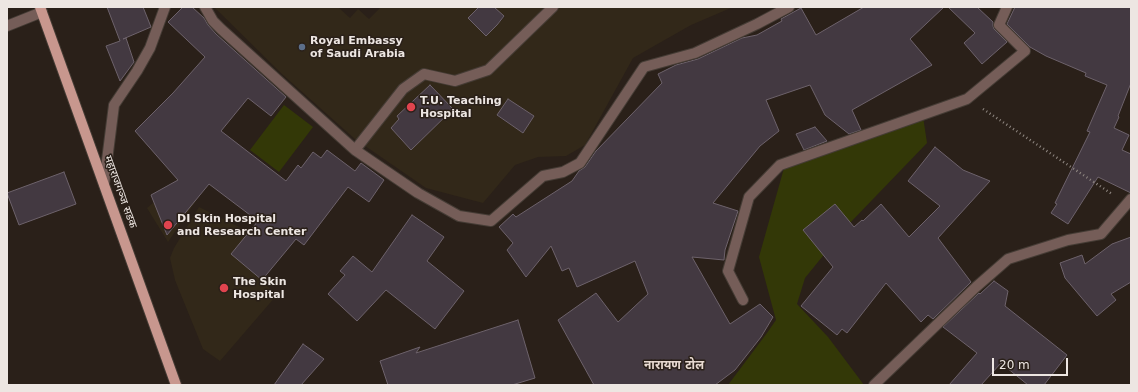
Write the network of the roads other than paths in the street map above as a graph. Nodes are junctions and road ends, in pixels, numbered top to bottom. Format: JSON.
{"nodes":[{"id":1,"x":165,"y":7,"type":"edge"},
{"id":2,"x":205,"y":7,"type":"edge"},
{"id":3,"x":553,"y":7,"type":"edge"},
{"id":4,"x":790,"y":7,"type":"edge"},
{"id":5,"x":1007,"y":7,"type":"edge"},
{"id":6,"x":41,"y":10,"type":"edge"},
{"id":7,"x":7,"y":26,"type":"edge"},
{"id":8,"x":354,"y":150,"type":"junction"},
{"id":9,"x":104,"y":184,"type":"junction"},
{"id":10,"x":1129,"y":202,"type":"edge"},
{"id":11,"x":743,"y":300,"type":"dead end"},
{"id":12,"x":176,"y":385,"type":"edge"},
{"id":13,"x":874,"y":385,"type":"edge"}],
"edges":[{"from":1,"to":9,"type":"street"},
{"from":2,"to":8,"type":"street"},
{"from":3,"to":8,"type":"street"},
{"from":4,"to":8,"type":"street"},
{"from":5,"to":11,"type":"street"},
{"from":6,"to":7,"type":"street"},
{"from":6,"to":9,"type":"main road","name":"महाराजगञ्ज सडक"},
{"from":9,"to":12,"type":"main road","name":"महाराजगञ्ज सडक"},
{"from":10,"to":13,"type":"street"}]}
